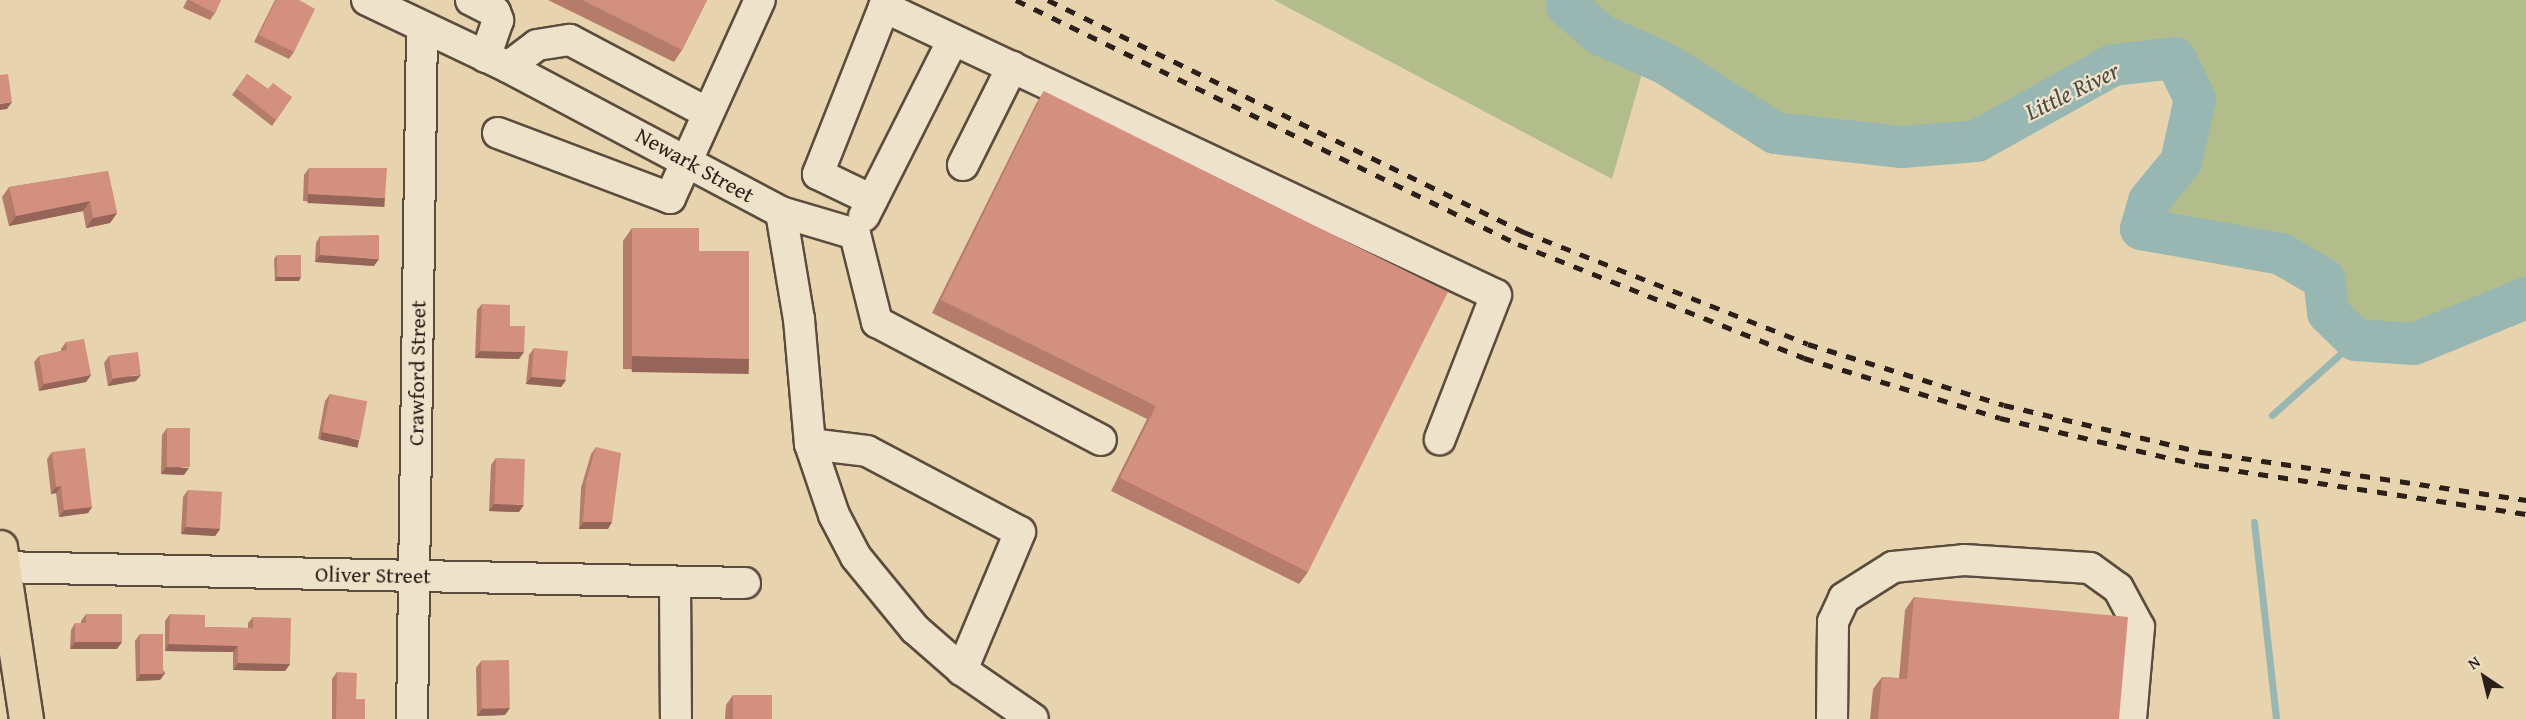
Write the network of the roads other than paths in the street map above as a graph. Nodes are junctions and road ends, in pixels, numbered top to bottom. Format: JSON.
{"nodes":[{"id":1,"x":367,"y":0,"type":"edge"},
{"id":2,"x":471,"y":0,"type":"edge"},
{"id":3,"x":760,"y":0,"type":"edge"},
{"id":4,"x":422,"y":28,"type":"junction"},
{"id":5,"x":953,"y":40,"type":"junction"},
{"id":6,"x":497,"y":62,"type":"junction"},
{"id":7,"x":1012,"y":67,"type":"junction"},
{"id":8,"x":708,"y":112,"type":"junction"},
{"id":9,"x":498,"y":133,"type":"dead end"},
{"id":10,"x":687,"y":160,"type":"junction"},
{"id":11,"x":963,"y":165,"type":"dead end"},
{"id":12,"x":872,"y":200,"type":"junction"},
{"id":13,"x":781,"y":212,"type":"junction"},
{"id":14,"x":855,"y":234,"type":"junction"},
{"id":15,"x":1440,"y":439,"type":"dead end"},
{"id":16,"x":1101,"y":440,"type":"dead end"},
{"id":17,"x":810,"y":444,"type":"junction"},
{"id":18,"x":1,"y":560,"type":"edge"},
{"id":19,"x":414,"y":576,"type":"junction"},
{"id":20,"x":675,"y":582,"type":"junction"},
{"id":21,"x":745,"y":583,"type":"dead end"},
{"id":22,"x":962,"y":670,"type":"junction"},
{"id":23,"x":26,"y":719,"type":"edge"},
{"id":24,"x":412,"y":719,"type":"edge"},
{"id":25,"x":676,"y":719,"type":"edge"},
{"id":26,"x":1033,"y":719,"type":"edge"},
{"id":27,"x":1832,"y":719,"type":"edge"},
{"id":28,"x":2132,"y":719,"type":"edge"}],
"edges":[{"from":1,"to":4,"type":"street","name":"Newark Street"},
{"from":2,"to":6,"type":"street"},
{"from":3,"to":8,"type":"street"},
{"from":4,"to":6,"type":"street","name":"Newark Street"},
{"from":4,"to":19,"type":"street","name":"Crawford Street"},
{"from":5,"to":7,"type":"street"},
{"from":5,"to":12,"type":"street"},
{"from":5,"to":12,"type":"street"},
{"from":6,"to":8,"type":"street"},
{"from":6,"to":10,"type":"street","name":"Newark Street"},
{"from":7,"to":11,"type":"street"},
{"from":7,"to":15,"type":"street"},
{"from":8,"to":10,"type":"street"},
{"from":9,"to":10,"type":"street"},
{"from":10,"to":13,"type":"street","name":"Newark Street"},
{"from":12,"to":14,"type":"street"},
{"from":13,"to":14,"type":"street"},
{"from":13,"to":17,"type":"street","name":"Newark Street"},
{"from":14,"to":16,"type":"street"},
{"from":17,"to":22,"type":"street","name":"Newark Street"},
{"from":17,"to":22,"type":"street"},
{"from":18,"to":19,"type":"street","name":"Oliver Street"},
{"from":18,"to":23,"type":"main road"},
{"from":19,"to":20,"type":"street","name":"Oliver Street"},
{"from":19,"to":24,"type":"street","name":"Crawford Street"},
{"from":20,"to":21,"type":"street","name":"Oliver Street"},
{"from":20,"to":25,"type":"street"},
{"from":22,"to":26,"type":"street","name":"Newark Street"},
{"from":27,"to":28,"type":"street"}]}
